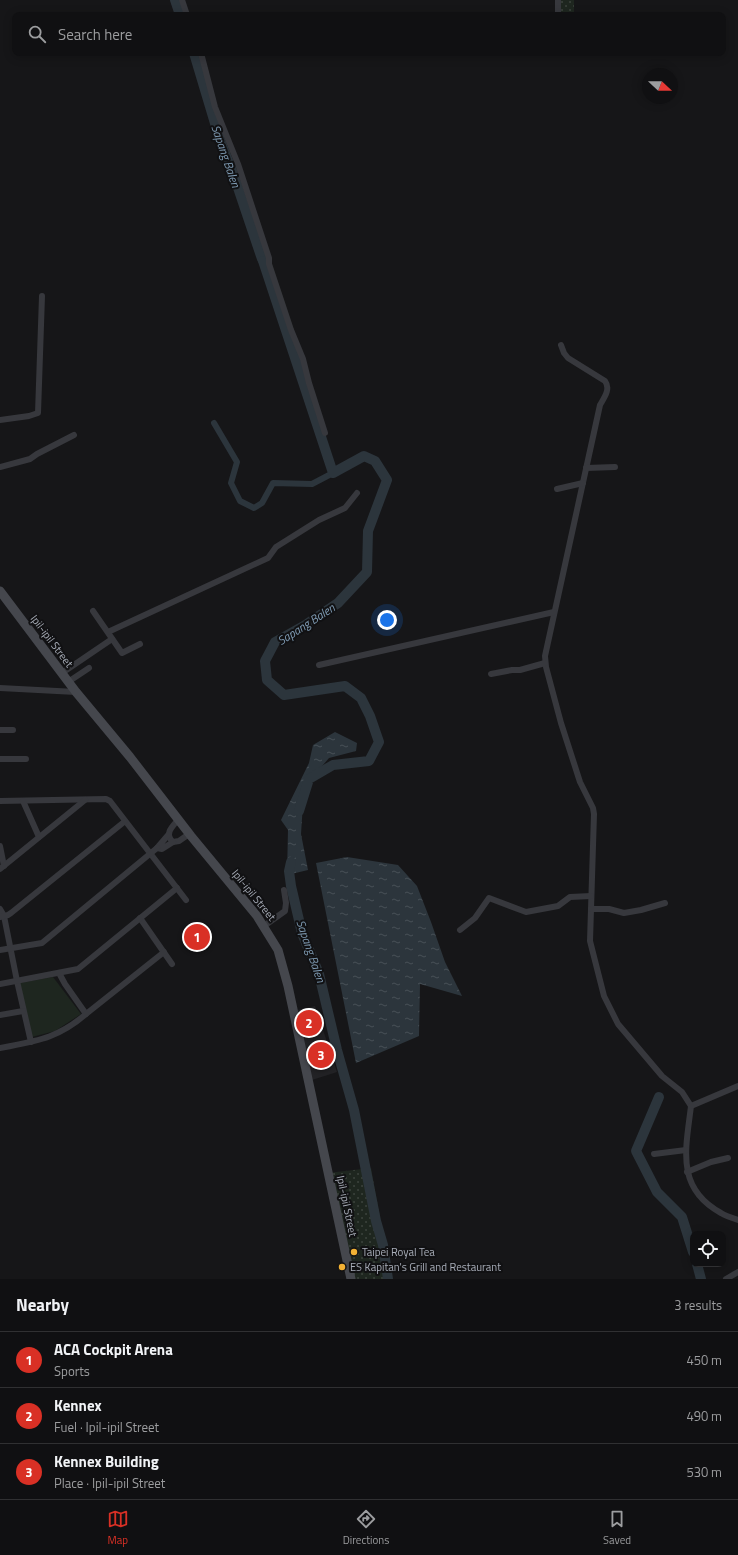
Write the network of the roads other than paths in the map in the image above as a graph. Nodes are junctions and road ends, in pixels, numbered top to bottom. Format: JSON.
{"nodes":[{"id":1,"x":182,"y":0,"type":"edge"},
{"id":2,"x":558,"y":0,"type":"edge"},
{"id":3,"x":186,"y":12,"type":"edge"},
{"id":4,"x":558,"y":12,"type":"edge"},
{"id":5,"x":201,"y":56,"type":"edge"},
{"id":6,"x":42,"y":296,"type":"dead end"},
{"id":7,"x":561,"y":345,"type":"dead end"},
{"id":8,"x":0,"y":420,"type":"edge"},
{"id":9,"x":325,"y":433,"type":"dead end"},
{"id":10,"x":74,"y":435,"type":"dead end"},
{"id":11,"x":0,"y":467,"type":"edge"},
{"id":12,"x":615,"y":467,"type":"dead end"},
{"id":13,"x":586,"y":468,"type":"junction"},
{"id":14,"x":583,"y":483,"type":"junction"},
{"id":15,"x":557,"y":489,"type":"dead end"},
{"id":16,"x":357,"y":493,"type":"dead end"},
{"id":17,"x":0,"y":591,"type":"edge"},
{"id":18,"x":93,"y":611,"type":"dead end"},
{"id":19,"x":554,"y":612,"type":"junction"},
{"id":20,"x":108,"y":632,"type":"junction"},
{"id":21,"x":112,"y":639,"type":"junction"},
{"id":22,"x":140,"y":644,"type":"dead end"},
{"id":23,"x":545,"y":663,"type":"junction"},
{"id":24,"x":319,"y":665,"type":"dead end"},
{"id":25,"x":89,"y":668,"type":"dead end"},
{"id":26,"x":62,"y":673,"type":"junction"},
{"id":27,"x":491,"y":674,"type":"dead end"},
{"id":28,"x":68,"y":682,"type":"junction"},
{"id":29,"x":0,"y":688,"type":"edge"},
{"id":30,"x":76,"y":692,"type":"junction"},
{"id":31,"x":0,"y":730,"type":"edge"},
{"id":32,"x":13,"y":730,"type":"dead end"},
{"id":33,"x":0,"y":759,"type":"edge"},
{"id":34,"x":26,"y":759,"type":"dead end"},
{"id":35,"x":85,"y":800,"type":"junction"},
{"id":36,"x":0,"y":801,"type":"edge"},
{"id":37,"x":23,"y":801,"type":"junction"},
{"id":38,"x":178,"y":820,"type":"junction"},
{"id":39,"x":124,"y":822,"type":"junction"},
{"id":40,"x":169,"y":834,"type":"junction"},
{"id":41,"x":189,"y":834,"type":"junction"},
{"id":42,"x":39,"y":837,"type":"junction"},
{"id":43,"x":173,"y":842,"type":"junction"},
{"id":44,"x":0,"y":846,"type":"edge"},
{"id":45,"x":157,"y":848,"type":"junction"},
{"id":46,"x":150,"y":855,"type":"junction"},
{"id":47,"x":2,"y":868,"type":"edge"},
{"id":48,"x":177,"y":888,"type":"junction"},
{"id":49,"x":284,"y":890,"type":"dead end"},
{"id":50,"x":591,"y":896,"type":"junction"},
{"id":51,"x":186,"y":900,"type":"dead end"},
{"id":52,"x":665,"y":903,"type":"dead end"},
{"id":53,"x":0,"y":909,"type":"edge"},
{"id":54,"x":591,"y":909,"type":"junction"},
{"id":55,"x":2,"y":916,"type":"edge"},
{"id":56,"x":140,"y":918,"type":"junction"},
{"id":57,"x":264,"y":926,"type":"junction"},
{"id":58,"x":460,"y":930,"type":"dead end"},
{"id":59,"x":10,"y":948,"type":"junction"},
{"id":60,"x":0,"y":950,"type":"edge"},
{"id":61,"x":164,"y":952,"type":"junction"},
{"id":62,"x":172,"y":964,"type":"dead end"},
{"id":63,"x":59,"y":973,"type":"junction"},
{"id":64,"x":16,"y":981,"type":"junction"},
{"id":65,"x":0,"y":984,"type":"edge"},
{"id":66,"x":23,"y":1011,"type":"junction"},
{"id":67,"x":86,"y":1014,"type":"junction"},
{"id":68,"x":0,"y":1015,"type":"edge"},
{"id":69,"x":31,"y":1042,"type":"junction"},
{"id":70,"x":0,"y":1048,"type":"edge"},
{"id":71,"x":738,"y":1086,"type":"edge"},
{"id":72,"x":691,"y":1106,"type":"junction"},
{"id":73,"x":686,"y":1150,"type":"junction"},
{"id":74,"x":654,"y":1154,"type":"dead end"},
{"id":75,"x":728,"y":1158,"type":"dead end"},
{"id":76,"x":687,"y":1172,"type":"junction"},
{"id":77,"x":738,"y":1220,"type":"edge"},
{"id":78,"x":738,"y":1272,"type":"edge"},
{"id":79,"x":350,"y":1279,"type":"edge"},
{"id":80,"x":726,"y":1279,"type":"edge"}],
"edges":[{"from":1,"to":3,"type":"street"},
{"from":2,"to":4,"type":"street"},
{"from":5,"to":9,"type":"street"},
{"from":6,"to":8,"type":"street"},
{"from":7,"to":13,"type":"street"},
{"from":10,"to":11,"type":"street"},
{"from":12,"to":13,"type":"street"},
{"from":13,"to":14,"type":"street"},
{"from":14,"to":15,"type":"street"},
{"from":14,"to":19,"type":"street"},
{"from":16,"to":20,"type":"street"},
{"from":17,"to":26,"type":"street","name":"Ipil-ipil Street"},
{"from":18,"to":20,"type":"street"},
{"from":19,"to":23,"type":"street"},
{"from":19,"to":24,"type":"street"},
{"from":20,"to":21,"type":"street"},
{"from":21,"to":22,"type":"street"},
{"from":21,"to":26,"type":"street"},
{"from":23,"to":27,"type":"street"},
{"from":23,"to":50,"type":"street"},
{"from":25,"to":28,"type":"street"},
{"from":26,"to":28,"type":"street","name":"Ipil-ipil Street"},
{"from":28,"to":30,"type":"street","name":"Ipil-ipil Street"},
{"from":29,"to":30,"type":"street"},
{"from":30,"to":38,"type":"street","name":"Ipil-ipil Street"},
{"from":31,"to":32,"type":"street"},
{"from":33,"to":34,"type":"street"},
{"from":35,"to":37,"type":"street"},
{"from":35,"to":39,"type":"street"},
{"from":35,"to":42,"type":"street"},
{"from":36,"to":37,"type":"street"},
{"from":37,"to":42,"type":"street"},
{"from":38,"to":40,"type":"street"},
{"from":38,"to":41,"type":"street","name":"Ipil-ipil Street"},
{"from":39,"to":46,"type":"street"},
{"from":39,"to":55,"type":"street"},
{"from":40,"to":43,"type":"street"},
{"from":40,"to":45,"type":"street"},
{"from":41,"to":43,"type":"street"},
{"from":41,"to":57,"type":"street","name":"Ipil-ipil Street"},
{"from":42,"to":47,"type":"street"},
{"from":43,"to":45,"type":"street"},
{"from":44,"to":47,"type":"street"},
{"from":45,"to":46,"type":"street"},
{"from":46,"to":48,"type":"street"},
{"from":46,"to":59,"type":"street"},
{"from":48,"to":51,"type":"street"},
{"from":48,"to":56,"type":"street"},
{"from":49,"to":57,"type":"street"},
{"from":50,"to":54,"type":"street"},
{"from":50,"to":58,"type":"street"},
{"from":52,"to":54,"type":"street"},
{"from":53,"to":55,"type":"street"},
{"from":54,"to":72,"type":"street"},
{"from":55,"to":59,"type":"street"},
{"from":56,"to":61,"type":"street"},
{"from":56,"to":63,"type":"street"},
{"from":57,"to":79,"type":"street","name":"Ipil-ipil Street"},
{"from":59,"to":60,"type":"street"},
{"from":59,"to":64,"type":"street"},
{"from":61,"to":62,"type":"street"},
{"from":61,"to":67,"type":"street"},
{"from":63,"to":64,"type":"street"},
{"from":63,"to":67,"type":"street"},
{"from":64,"to":65,"type":"street"},
{"from":64,"to":66,"type":"street"},
{"from":66,"to":68,"type":"street"},
{"from":66,"to":69,"type":"street"},
{"from":67,"to":69,"type":"street"},
{"from":69,"to":70,"type":"street"},
{"from":71,"to":72,"type":"street"},
{"from":72,"to":73,"type":"street"},
{"from":73,"to":74,"type":"street"},
{"from":73,"to":76,"type":"street"},
{"from":75,"to":76,"type":"street"},
{"from":76,"to":77,"type":"street"},
{"from":78,"to":80,"type":"street"}]}
